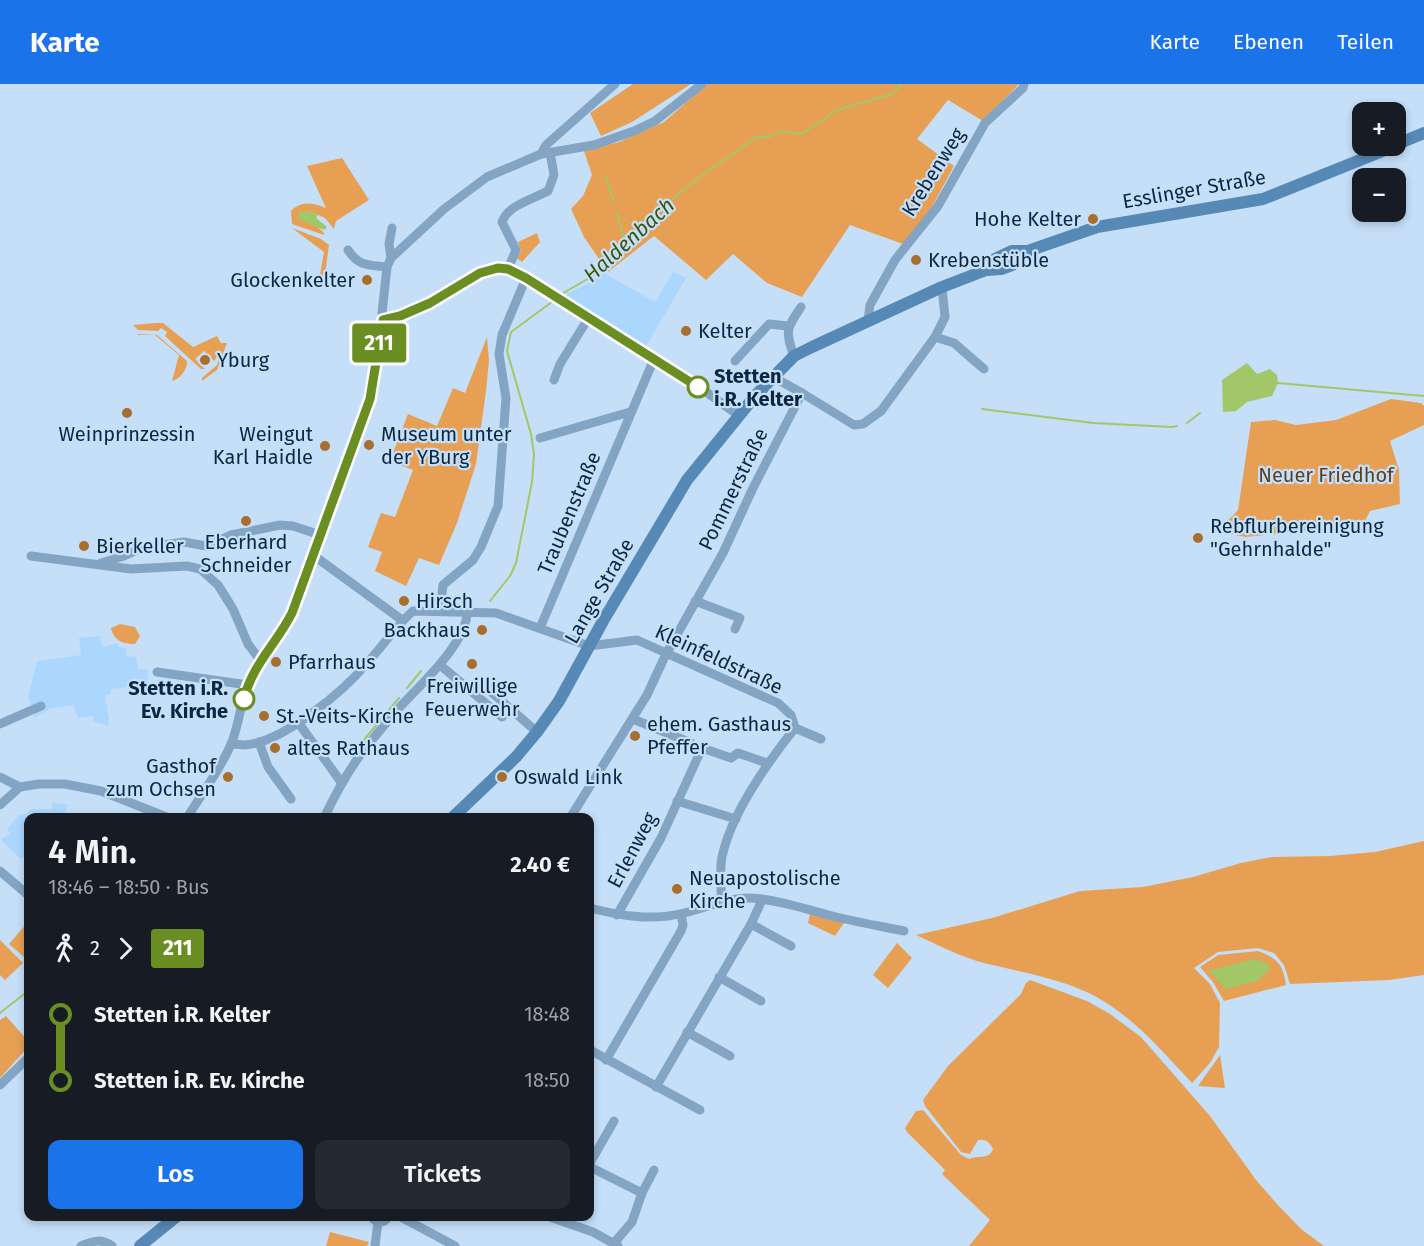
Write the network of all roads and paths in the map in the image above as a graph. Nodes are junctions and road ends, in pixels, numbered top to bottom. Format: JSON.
{"nodes":[{"id":1,"x":615,"y":84,"type":"edge"},
{"id":2,"x":702,"y":84,"type":"edge"},
{"id":3,"x":1024,"y":84,"type":"edge"},
{"id":4,"x":1424,"y":133,"type":"edge"},
{"id":5,"x":1406,"y":140,"type":"edge"},
{"id":6,"x":545,"y":153,"type":"junction"},
{"id":7,"x":1368,"y":156,"type":"edge"},
{"id":8,"x":392,"y":228,"type":"dead end"},
{"id":9,"x":348,"y":250,"type":"dead end"},
{"id":10,"x":389,"y":262,"type":"junction"},
{"id":11,"x":508,"y":269,"type":"junction"},
{"id":12,"x":526,"y":278,"type":"junction"},
{"id":13,"x":942,"y":287,"type":"junction"},
{"id":14,"x":801,"y":307,"type":"dead end"},
{"id":15,"x":589,"y":318,"type":"junction"},
{"id":16,"x":383,"y":320,"type":"junction"},
{"id":17,"x":868,"y":320,"type":"junction"},
{"id":18,"x":788,"y":326,"type":"junction"},
{"id":19,"x":936,"y":337,"type":"junction"},
{"id":20,"x":794,"y":356,"type":"junction"},
{"id":21,"x":654,"y":359,"type":"junction"},
{"id":22,"x":735,"y":361,"type":"dead end"},
{"id":23,"x":984,"y":369,"type":"dead end"},
{"id":24,"x":773,"y":377,"type":"junction"},
{"id":25,"x":554,"y":380,"type":"dead end"},
{"id":26,"x":802,"y":393,"type":"junction"},
{"id":27,"x":630,"y":412,"type":"junction"},
{"id":28,"x":738,"y":415,"type":"junction"},
{"id":29,"x":540,"y":438,"type":"dead end"},
{"id":30,"x":320,"y":535,"type":"junction"},
{"id":31,"x":31,"y":555,"type":"dead end"},
{"id":32,"x":313,"y":555,"type":"junction"},
{"id":33,"x":96,"y":565,"type":"junction"},
{"id":34,"x":696,"y":602,"type":"junction"},
{"id":35,"x":440,"y":611,"type":"junction"},
{"id":36,"x":467,"y":613,"type":"junction"},
{"id":37,"x":402,"y":620,"type":"junction"},
{"id":38,"x":540,"y":628,"type":"junction"},
{"id":39,"x":735,"y":629,"type":"dead end"},
{"id":40,"x":589,"y":646,"type":"junction"},
{"id":41,"x":666,"y":654,"type":"junction"},
{"id":42,"x":260,"y":660,"type":"junction"},
{"id":43,"x":440,"y":665,"type":"junction"},
{"id":44,"x":157,"y":672,"type":"dead end"},
{"id":45,"x":248,"y":685,"type":"junction"},
{"id":46,"x":41,"y":706,"type":"dead end"},
{"id":47,"x":633,"y":719,"type":"junction"},
{"id":48,"x":0,"y":724,"type":"edge"},
{"id":49,"x":299,"y":724,"type":"junction"},
{"id":50,"x":795,"y":728,"type":"junction"},
{"id":51,"x":537,"y":732,"type":"junction"},
{"id":52,"x":821,"y":739,"type":"dead end"},
{"id":53,"x":259,"y":742,"type":"junction"},
{"id":54,"x":691,"y":743,"type":"dead end"},
{"id":55,"x":231,"y":744,"type":"junction"},
{"id":56,"x":767,"y":763,"type":"junction"},
{"id":57,"x":0,"y":777,"type":"edge"},
{"id":58,"x":341,"y":782,"type":"junction"},
{"id":59,"x":20,"y":787,"type":"junction"},
{"id":60,"x":291,"y":799,"type":"dead end"},
{"id":61,"x":677,"y":801,"type":"junction"},
{"id":62,"x":0,"y":805,"type":"edge"},
{"id":63,"x":157,"y":813,"type":"edge"},
{"id":64,"x":190,"y":813,"type":"edge"},
{"id":65,"x":326,"y":813,"type":"edge"},
{"id":66,"x":457,"y":813,"type":"edge"},
{"id":67,"x":573,"y":813,"type":"edge"},
{"id":68,"x":736,"y":819,"type":"junction"},
{"id":69,"x":0,"y":871,"type":"edge"},
{"id":70,"x":24,"y":892,"type":"edge"},
{"id":71,"x":762,"y":900,"type":"junction"},
{"id":72,"x":722,"y":904,"type":"junction"},
{"id":73,"x":594,"y":909,"type":"edge"},
{"id":74,"x":681,"y":914,"type":"junction"},
{"id":75,"x":617,"y":915,"type":"junction"},
{"id":76,"x":751,"y":924,"type":"junction"},
{"id":77,"x":904,"y":931,"type":"dead end"},
{"id":78,"x":791,"y":946,"type":"dead end"},
{"id":79,"x":718,"y":977,"type":"junction"},
{"id":80,"x":761,"y":1001,"type":"dead end"},
{"id":81,"x":687,"y":1032,"type":"junction"},
{"id":82,"x":594,"y":1052,"type":"edge"},
{"id":83,"x":730,"y":1056,"type":"dead end"},
{"id":84,"x":606,"y":1060,"type":"junction"},
{"id":85,"x":24,"y":1062,"type":"edge"},
{"id":86,"x":0,"y":1085,"type":"edge"},
{"id":87,"x":656,"y":1087,"type":"junction"},
{"id":88,"x":700,"y":1110,"type":"dead end"},
{"id":89,"x":614,"y":1121,"type":"dead end"},
{"id":90,"x":594,"y":1158,"type":"edge"},
{"id":91,"x":594,"y":1167,"type":"edge"},
{"id":92,"x":654,"y":1170,"type":"dead end"},
{"id":93,"x":642,"y":1193,"type":"junction"},
{"id":94,"x":171,"y":1221,"type":"edge"},
{"id":95,"x":374,"y":1221,"type":"edge"},
{"id":96,"x":408,"y":1221,"type":"edge"},
{"id":97,"x":561,"y":1221,"type":"edge"},
{"id":98,"x":616,"y":1244,"type":"edge"},
{"id":99,"x":81,"y":1246,"type":"edge"},
{"id":100,"x":112,"y":1246,"type":"edge"},
{"id":101,"x":140,"y":1246,"type":"edge"},
{"id":102,"x":375,"y":1246,"type":"edge"},
{"id":103,"x":455,"y":1246,"type":"edge"}],
"edges":[{"from":1,"to":6,"type":"street"},
{"from":2,"to":6,"type":"street"},
{"from":3,"to":17,"type":"street","name":"Krebenweg"},
{"from":4,"to":5,"type":"main road","name":"Esslinger Straße"},
{"from":6,"to":10,"type":"street"},
{"from":6,"to":11,"type":"street"},
{"from":7,"to":13,"type":"main road","name":"Esslinger Straße"},
{"from":8,"to":10,"type":"street"},
{"from":9,"to":10,"type":"street"},
{"from":10,"to":16,"type":"street"},
{"from":11,"to":12,"type":"street"},
{"from":11,"to":16,"type":"street"},
{"from":12,"to":15,"type":"street"},
{"from":12,"to":35,"type":"street"},
{"from":13,"to":17,"type":"main road","name":"Esslinger Straße"},
{"from":13,"to":19,"type":"street"},
{"from":14,"to":18,"type":"street"},
{"from":15,"to":21,"type":"street"},
{"from":15,"to":25,"type":"street"},
{"from":16,"to":30,"type":"street"},
{"from":17,"to":20,"type":"main road","name":"Esslinger Straße"},
{"from":18,"to":20,"type":"street"},
{"from":18,"to":22,"type":"street"},
{"from":19,"to":23,"type":"street"},
{"from":19,"to":26,"type":"street"},
{"from":20,"to":24,"type":"main road","name":"Esslinger Straße"},
{"from":21,"to":27,"type":"street","name":"Traubenstraße"},
{"from":21,"to":28,"type":"street"},
{"from":24,"to":26,"type":"street"},
{"from":24,"to":28,"type":"main road","name":"Lange Straße"},
{"from":26,"to":34,"type":"street","name":"Pommerstraße"},
{"from":27,"to":29,"type":"street","name":"Traubenstraße"},
{"from":27,"to":38,"type":"street","name":"Traubenstraße"},
{"from":28,"to":40,"type":"main road","name":"Lange Straße"},
{"from":30,"to":32,"type":"street"},
{"from":30,"to":33,"type":"street"},
{"from":31,"to":33,"type":"street"},
{"from":32,"to":37,"type":"street"},
{"from":32,"to":42,"type":"street"},
{"from":33,"to":42,"type":"street"},
{"from":34,"to":39,"type":"street"},
{"from":34,"to":41,"type":"street","name":"Pommerstraße"},
{"from":35,"to":36,"type":"street"},
{"from":35,"to":37,"type":"street"},
{"from":36,"to":38,"type":"street"},
{"from":36,"to":43,"type":"street"},
{"from":37,"to":49,"type":"street"},
{"from":38,"to":40,"type":"street"},
{"from":40,"to":41,"type":"street","name":"Kleinfeldstraße"},
{"from":40,"to":51,"type":"main road","name":"Lange Straße"},
{"from":41,"to":47,"type":"street","name":"Pommerstraße"},
{"from":41,"to":50,"type":"street","name":"Kleinfeldstraße"},
{"from":42,"to":45,"type":"street"},
{"from":43,"to":51,"type":"street"},
{"from":43,"to":58,"type":"street"},
{"from":44,"to":45,"type":"street"},
{"from":45,"to":55,"type":"street"},
{"from":46,"to":48,"type":"street"},
{"from":47,"to":54,"type":"street"},
{"from":47,"to":67,"type":"street","name":"Pommerstraße"},
{"from":49,"to":53,"type":"street"},
{"from":49,"to":58,"type":"street"},
{"from":50,"to":52,"type":"street"},
{"from":50,"to":56,"type":"street"},
{"from":51,"to":66,"type":"main road","name":"Lange Straße"},
{"from":53,"to":55,"type":"street"},
{"from":53,"to":60,"type":"street"},
{"from":55,"to":64,"type":"street"},
{"from":56,"to":61,"type":"street","name":"Erlenweg"},
{"from":56,"to":68,"type":"street"},
{"from":57,"to":59,"type":"street"},
{"from":58,"to":65,"type":"street"},
{"from":59,"to":62,"type":"street"},
{"from":59,"to":63,"type":"street"},
{"from":61,"to":68,"type":"street","name":"Erlenweg"},
{"from":61,"to":75,"type":"street","name":"Erlenweg"},
{"from":68,"to":72,"type":"street"},
{"from":69,"to":70,"type":"street"},
{"from":71,"to":72,"type":"street"},
{"from":71,"to":76,"type":"street"},
{"from":71,"to":77,"type":"street"},
{"from":72,"to":74,"type":"street"},
{"from":73,"to":75,"type":"street"},
{"from":74,"to":75,"type":"street"},
{"from":74,"to":84,"type":"street"},
{"from":76,"to":78,"type":"street"},
{"from":76,"to":79,"type":"street"},
{"from":79,"to":80,"type":"street"},
{"from":79,"to":81,"type":"street"},
{"from":81,"to":83,"type":"street"},
{"from":81,"to":87,"type":"street"},
{"from":82,"to":84,"type":"street"},
{"from":84,"to":87,"type":"street"},
{"from":85,"to":86,"type":"street"},
{"from":87,"to":88,"type":"street"},
{"from":89,"to":90,"type":"street"},
{"from":91,"to":93,"type":"street"},
{"from":92,"to":93,"type":"street"},
{"from":93,"to":98,"type":"street"},
{"from":94,"to":101,"type":"main road"},
{"from":95,"to":102,"type":"street"},
{"from":96,"to":103,"type":"street"},
{"from":97,"to":98,"type":"street"},
{"from":99,"to":100,"type":"street"}]}
